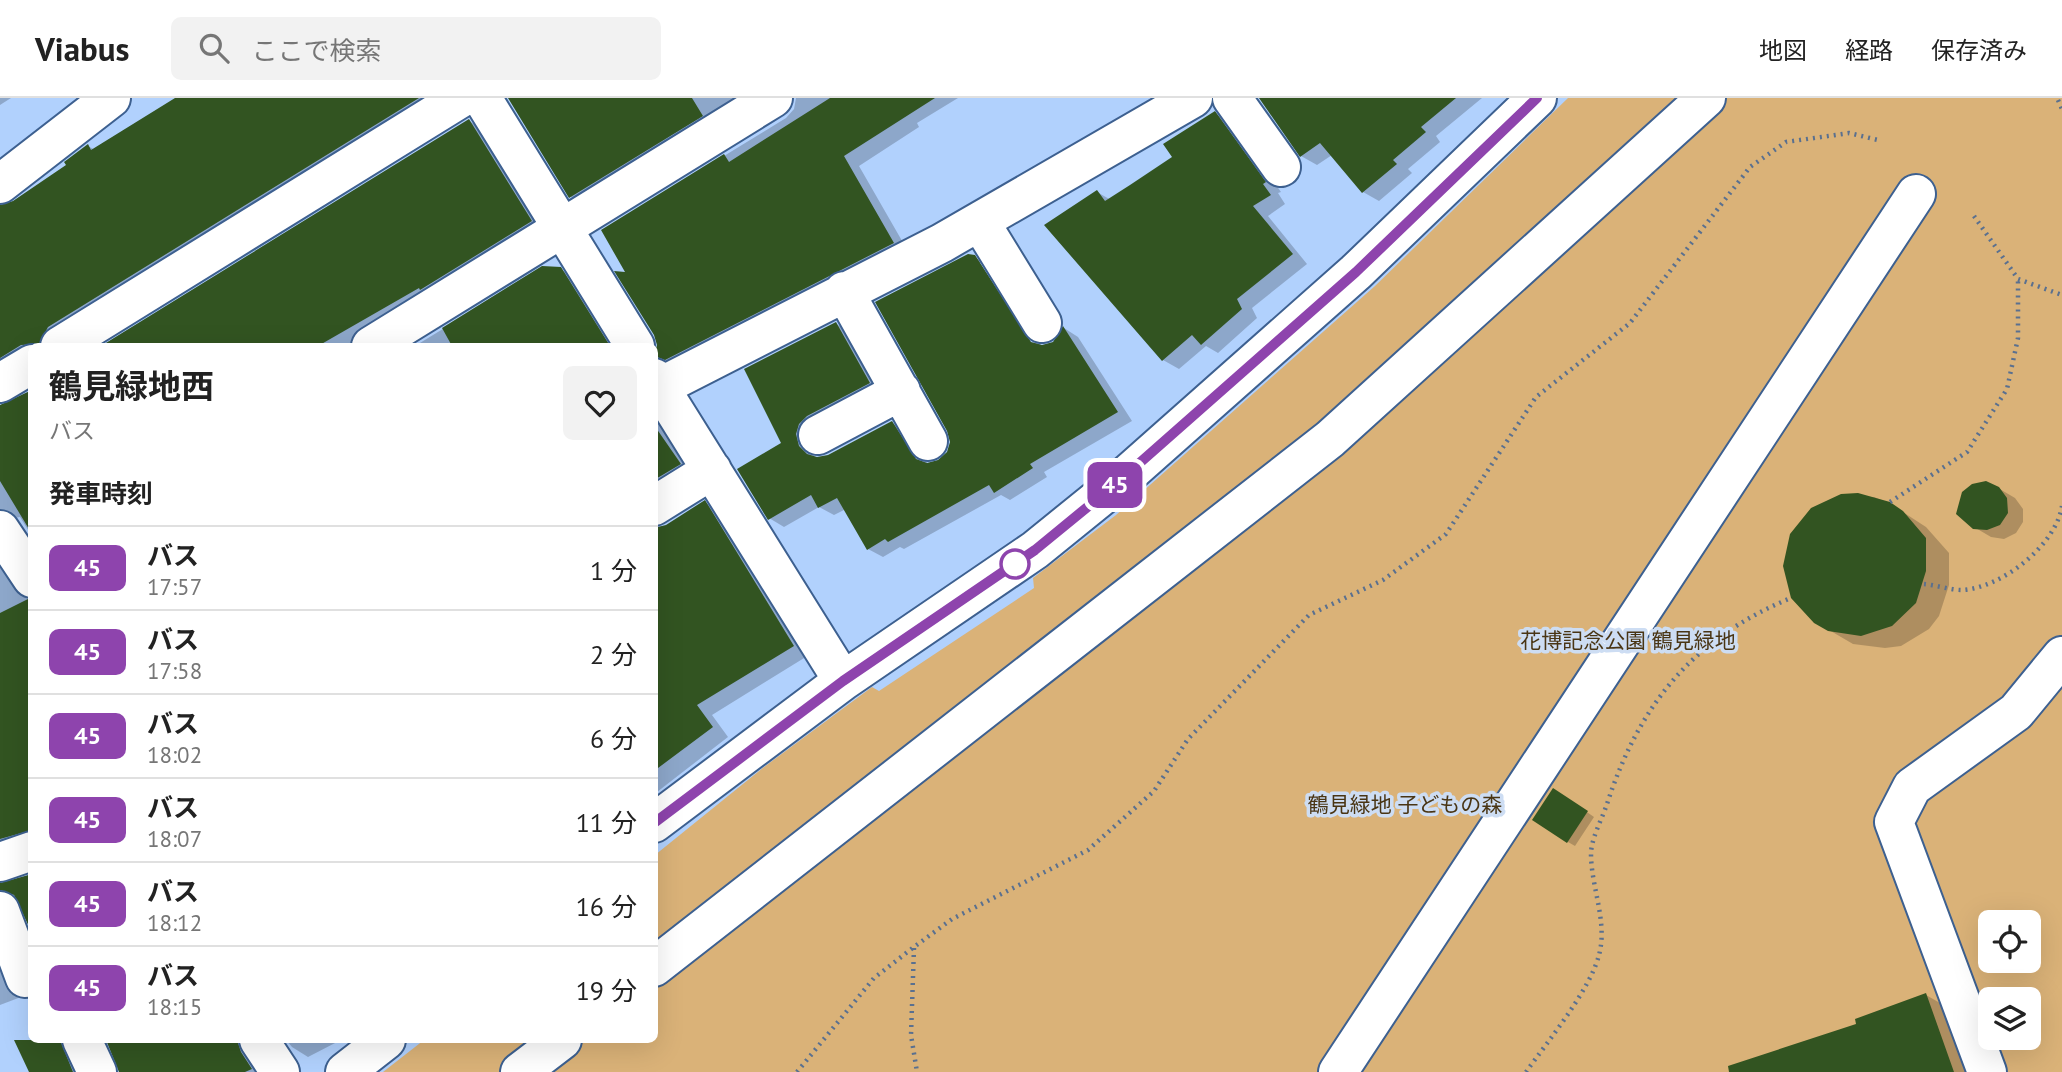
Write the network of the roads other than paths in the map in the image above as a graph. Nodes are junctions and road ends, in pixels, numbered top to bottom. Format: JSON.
{"nodes":[{"id":1,"x":111,"y":98,"type":"edge"},
{"id":2,"x":461,"y":98,"type":"edge"},
{"id":3,"x":482,"y":98,"type":"edge"},
{"id":4,"x":773,"y":98,"type":"edge"},
{"id":5,"x":1193,"y":98,"type":"edge"},
{"id":6,"x":1232,"y":98,"type":"edge"},
{"id":7,"x":1537,"y":98,"type":"edge"},
{"id":8,"x":1706,"y":98,"type":"edge"},
{"id":9,"x":1281,"y":167,"type":"dead end"},
{"id":10,"x":0,"y":184,"type":"edge"},
{"id":11,"x":1916,"y":194,"type":"dead end"},
{"id":12,"x":980,"y":222,"type":"junction"},
{"id":13,"x":563,"y":228,"type":"junction"},
{"id":14,"x":844,"y":291,"type":"junction"},
{"id":15,"x":1042,"y":323,"type":"dead end"},
{"id":16,"x":65,"y":343,"type":"edge"},
{"id":17,"x":376,"y":343,"type":"edge"},
{"id":18,"x":633,"y":343,"type":"edge"},
{"id":19,"x":28,"y":366,"type":"edge"},
{"id":20,"x":0,"y":383,"type":"edge"},
{"id":21,"x":658,"y":383,"type":"edge"},
{"id":22,"x":658,"y":385,"type":"edge"},
{"id":23,"x":901,"y":391,"type":"junction"},
{"id":24,"x":818,"y":436,"type":"dead end"},
{"id":25,"x":928,"y":441,"type":"dead end"},
{"id":26,"x":712,"y":470,"type":"junction"},
{"id":27,"x":658,"y":504,"type":"edge"},
{"id":28,"x":0,"y":530,"type":"edge"},
{"id":29,"x":21,"y":568,"type":"edge"},
{"id":30,"x":2062,"y":656,"type":"edge"},
{"id":31,"x":843,"y":681,"type":"junction"},
{"id":32,"x":658,"y":820,"type":"edge"},
{"id":33,"x":28,"y":852,"type":"edge"},
{"id":34,"x":0,"y":862,"type":"edge"},
{"id":35,"x":0,"y":911,"type":"edge"},
{"id":36,"x":658,"y":964,"type":"edge"},
{"id":37,"x":25,"y":978,"type":"dead end"},
{"id":38,"x":83,"y":1043,"type":"edge"},
{"id":39,"x":261,"y":1043,"type":"edge"},
{"id":40,"x":382,"y":1043,"type":"edge"},
{"id":41,"x":558,"y":1043,"type":"edge"},
{"id":42,"x":97,"y":1072,"type":"edge"},
{"id":43,"x":280,"y":1072,"type":"edge"},
{"id":44,"x":345,"y":1072,"type":"edge"},
{"id":45,"x":520,"y":1072,"type":"edge"},
{"id":46,"x":1338,"y":1072,"type":"edge"},
{"id":47,"x":1987,"y":1072,"type":"edge"}],
"edges":[{"from":1,"to":10,"type":"street"},
{"from":2,"to":16,"type":"street"},
{"from":3,"to":13,"type":"street"},
{"from":4,"to":13,"type":"street"},
{"from":5,"to":12,"type":"street"},
{"from":6,"to":9,"type":"street"},
{"from":7,"to":31,"type":"street"},
{"from":8,"to":36,"type":"street"},
{"from":11,"to":46,"type":"street"},
{"from":12,"to":14,"type":"street"},
{"from":12,"to":15,"type":"street"},
{"from":13,"to":17,"type":"street"},
{"from":13,"to":18,"type":"street"},
{"from":14,"to":21,"type":"street"},
{"from":14,"to":23,"type":"street"},
{"from":19,"to":20,"type":"street"},
{"from":22,"to":26,"type":"street"},
{"from":23,"to":24,"type":"street"},
{"from":23,"to":25,"type":"street"},
{"from":26,"to":27,"type":"street"},
{"from":26,"to":31,"type":"street"},
{"from":28,"to":29,"type":"street"},
{"from":30,"to":47,"type":"street"},
{"from":31,"to":32,"type":"street"},
{"from":33,"to":34,"type":"street"},
{"from":35,"to":37,"type":"street"},
{"from":38,"to":42,"type":"street"},
{"from":39,"to":43,"type":"street"},
{"from":40,"to":44,"type":"street"},
{"from":41,"to":45,"type":"street"}]}
